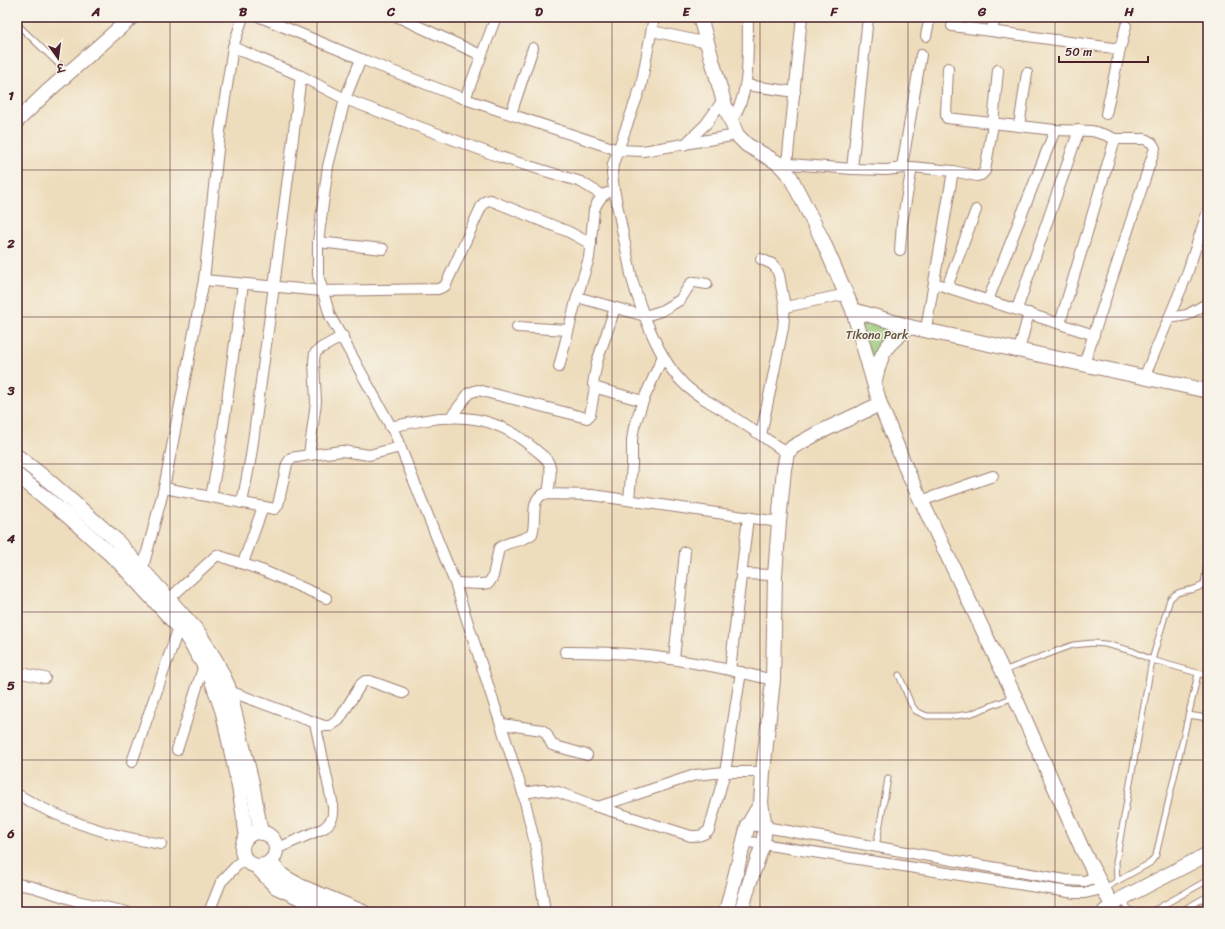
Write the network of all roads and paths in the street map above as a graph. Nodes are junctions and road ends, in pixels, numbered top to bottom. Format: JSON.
{"nodes":[{"id":1,"x":132,"y":17,"type":"edge"},
{"id":2,"x":243,"y":17,"type":"edge"},
{"id":3,"x":260,"y":17,"type":"edge"},
{"id":4,"x":398,"y":17,"type":"edge"},
{"id":5,"x":496,"y":17,"type":"edge"},
{"id":6,"x":654,"y":17,"type":"edge"},
{"id":7,"x":700,"y":17,"type":"edge"},
{"id":8,"x":748,"y":17,"type":"edge"},
{"id":9,"x":802,"y":17,"type":"edge"},
{"id":10,"x":868,"y":17,"type":"edge"},
{"id":11,"x":930,"y":17,"type":"edge"},
{"id":12,"x":996,"y":17,"type":"edge"},
{"id":13,"x":17,"y":24,"type":"edge"},
{"id":14,"x":952,"y":26,"type":"dead end"},
{"id":15,"x":1126,"y":26,"type":"dead end"},
{"id":16,"x":652,"y":31,"type":"junction"},
{"id":17,"x":991,"y":32,"type":"junction"},
{"id":18,"x":926,"y":36,"type":"dead end"},
{"id":19,"x":708,"y":43,"type":"junction"},
{"id":20,"x":233,"y":47,"type":"junction"},
{"id":21,"x":533,"y":48,"type":"dead end"},
{"id":22,"x":1120,"y":49,"type":"junction"},
{"id":23,"x":482,"y":55,"type":"junction"},
{"id":24,"x":921,"y":55,"type":"dead end"},
{"id":25,"x":362,"y":59,"type":"junction"},
{"id":26,"x":948,"y":68,"type":"dead end"},
{"id":27,"x":998,"y":70,"type":"dead end"},
{"id":28,"x":68,"y":73,"type":"junction"},
{"id":29,"x":1027,"y":73,"type":"dead end"},
{"id":30,"x":300,"y":76,"type":"junction"},
{"id":31,"x":746,"y":84,"type":"junction"},
{"id":32,"x":795,"y":92,"type":"junction"},
{"id":33,"x":346,"y":99,"type":"junction"},
{"id":34,"x":465,"y":99,"type":"junction"},
{"id":35,"x":723,"y":100,"type":"junction"},
{"id":36,"x":511,"y":114,"type":"junction"},
{"id":37,"x":1106,"y":114,"type":"dead end"},
{"id":38,"x":17,"y":120,"type":"edge"},
{"id":39,"x":731,"y":122,"type":"junction"},
{"id":40,"x":993,"y":124,"type":"junction"},
{"id":41,"x":1019,"y":126,"type":"junction"},
{"id":42,"x":1055,"y":130,"type":"junction"},
{"id":43,"x":1079,"y":130,"type":"junction"},
{"id":44,"x":737,"y":135,"type":"junction"},
{"id":45,"x":1115,"y":139,"type":"junction"},
{"id":46,"x":684,"y":145,"type":"junction"},
{"id":47,"x":618,"y":150,"type":"junction"},
{"id":48,"x":783,"y":163,"type":"junction"},
{"id":49,"x":907,"y":167,"type":"junction"},
{"id":50,"x":852,"y":169,"type":"junction"},
{"id":51,"x":953,"y":171,"type":"junction"},
{"id":52,"x":614,"y":188,"type":"junction"},
{"id":53,"x":602,"y":195,"type":"junction"},
{"id":54,"x":976,"y":210,"type":"dead end"},
{"id":55,"x":1208,"y":210,"type":"edge"},
{"id":56,"x":318,"y":242,"type":"junction"},
{"id":57,"x":591,"y":244,"type":"junction"},
{"id":58,"x":384,"y":249,"type":"dead end"},
{"id":59,"x":900,"y":250,"type":"dead end"},
{"id":60,"x":761,"y":259,"type":"dead end"},
{"id":61,"x":204,"y":280,"type":"junction"},
{"id":62,"x":934,"y":282,"type":"junction"},
{"id":63,"x":243,"y":284,"type":"junction"},
{"id":64,"x":707,"y":284,"type":"dead end"},
{"id":65,"x":274,"y":286,"type":"junction"},
{"id":66,"x":947,"y":287,"type":"junction"},
{"id":67,"x":322,"y":291,"type":"junction"},
{"id":68,"x":847,"y":294,"type":"junction"},
{"id":69,"x":577,"y":297,"type":"junction"},
{"id":70,"x":988,"y":300,"type":"junction"},
{"id":71,"x":1208,"y":303,"type":"edge"},
{"id":72,"x":785,"y":307,"type":"junction"},
{"id":73,"x":615,"y":308,"type":"junction"},
{"id":74,"x":1017,"y":309,"type":"junction"},
{"id":75,"x":853,"y":310,"type":"junction"},
{"id":76,"x":1029,"y":313,"type":"junction"},
{"id":77,"x":645,"y":316,"type":"junction"},
{"id":78,"x":1169,"y":318,"type":"junction"},
{"id":79,"x":1060,"y":323,"type":"junction"},
{"id":80,"x":517,"y":327,"type":"dead end"},
{"id":81,"x":910,"y":327,"type":"junction"},
{"id":82,"x":926,"y":329,"type":"junction"},
{"id":83,"x":568,"y":330,"type":"junction"},
{"id":84,"x":1094,"y":335,"type":"junction"},
{"id":85,"x":342,"y":336,"type":"junction"},
{"id":86,"x":1019,"y":350,"type":"junction"},
{"id":87,"x":663,"y":356,"type":"junction"},
{"id":88,"x":1084,"y":364,"type":"junction"},
{"id":89,"x":558,"y":367,"type":"dead end"},
{"id":90,"x":1144,"y":378,"type":"junction"},
{"id":91,"x":874,"y":382,"type":"junction"},
{"id":92,"x":595,"y":387,"type":"junction"},
{"id":93,"x":1208,"y":391,"type":"edge"},
{"id":94,"x":643,"y":401,"type":"junction"},
{"id":95,"x":880,"y":404,"type":"junction"},
{"id":96,"x":451,"y":417,"type":"junction"},
{"id":97,"x":390,"y":427,"type":"junction"},
{"id":98,"x":761,"y":435,"type":"junction"},
{"id":99,"x":400,"y":447,"type":"junction"},
{"id":100,"x":787,"y":453,"type":"junction"},
{"id":101,"x":309,"y":455,"type":"junction"},
{"id":102,"x":17,"y":456,"type":"edge"},
{"id":103,"x":17,"y":475,"type":"edge"},
{"id":104,"x":993,"y":476,"type":"dead end"},
{"id":105,"x":164,"y":488,"type":"junction"},
{"id":106,"x":548,"y":494,"type":"junction"},
{"id":107,"x":212,"y":497,"type":"junction"},
{"id":108,"x":629,"y":500,"type":"junction"},
{"id":109,"x":921,"y":501,"type":"junction"},
{"id":110,"x":242,"y":502,"type":"junction"},
{"id":111,"x":263,"y":507,"type":"junction"},
{"id":112,"x":748,"y":517,"type":"junction"},
{"id":113,"x":779,"y":522,"type":"junction"},
{"id":114,"x":685,"y":552,"type":"dead end"},
{"id":115,"x":1208,"y":556,"type":"edge"},
{"id":116,"x":243,"y":563,"type":"junction"},
{"id":117,"x":142,"y":569,"type":"junction"},
{"id":118,"x":741,"y":574,"type":"junction"},
{"id":119,"x":775,"y":575,"type":"junction"},
{"id":120,"x":455,"y":583,"type":"junction"},
{"id":121,"x":140,"y":584,"type":"junction"},
{"id":122,"x":326,"y":598,"type":"dead end"},
{"id":123,"x":169,"y":599,"type":"junction"},
{"id":124,"x":179,"y":627,"type":"junction"},
{"id":125,"x":565,"y":652,"type":"dead end"},
{"id":126,"x":674,"y":659,"type":"junction"},
{"id":127,"x":1152,"y":660,"type":"junction"},
{"id":128,"x":204,"y":665,"type":"junction"},
{"id":129,"x":730,"y":670,"type":"junction"},
{"id":130,"x":1002,"y":671,"type":"junction"},
{"id":131,"x":17,"y":672,"type":"edge"},
{"id":132,"x":741,"y":672,"type":"junction"},
{"id":133,"x":1198,"y":674,"type":"junction"},
{"id":134,"x":899,"y":675,"type":"dead end"},
{"id":135,"x":1208,"y":676,"type":"edge"},
{"id":136,"x":45,"y":678,"type":"dead end"},
{"id":137,"x":773,"y":680,"type":"junction"},
{"id":138,"x":229,"y":691,"type":"junction"},
{"id":139,"x":403,"y":693,"type":"dead end"},
{"id":140,"x":1015,"y":697,"type":"junction"},
{"id":141,"x":1188,"y":715,"type":"junction"},
{"id":142,"x":1208,"y":718,"type":"edge"},
{"id":143,"x":315,"y":723,"type":"junction"},
{"id":144,"x":502,"y":724,"type":"junction"},
{"id":145,"x":176,"y":750,"type":"dead end"},
{"id":146,"x":587,"y":755,"type":"dead end"},
{"id":147,"x":132,"y":762,"type":"dead end"},
{"id":148,"x":725,"y":772,"type":"junction"},
{"id":149,"x":763,"y":772,"type":"junction"},
{"id":150,"x":888,"y":778,"type":"dead end"},
{"id":151,"x":523,"y":793,"type":"junction"},
{"id":152,"x":17,"y":794,"type":"edge"},
{"id":153,"x":761,"y":803,"type":"junction"},
{"id":154,"x":598,"y":807,"type":"junction"},
{"id":155,"x":748,"y":825,"type":"junction"},
{"id":156,"x":766,"y":827,"type":"junction"},
{"id":157,"x":261,"y":833,"type":"junction"},
{"id":158,"x":247,"y":837,"type":"junction"},
{"id":159,"x":743,"y":841,"type":"junction"},
{"id":160,"x":161,"y":844,"type":"dead end"},
{"id":161,"x":763,"y":844,"type":"junction"},
{"id":162,"x":876,"y":846,"type":"junction"},
{"id":163,"x":276,"y":849,"type":"junction"},
{"id":164,"x":1208,"y":854,"type":"edge"},
{"id":165,"x":250,"y":862,"type":"junction"},
{"id":166,"x":270,"y":862,"type":"junction"},
{"id":167,"x":1208,"y":880,"type":"edge"},
{"id":168,"x":1116,"y":881,"type":"junction"},
{"id":169,"x":1099,"y":883,"type":"junction"},
{"id":170,"x":17,"y":884,"type":"edge"},
{"id":171,"x":1208,"y":896,"type":"edge"},
{"id":172,"x":1112,"y":905,"type":"edge"},
{"id":173,"x":1208,"y":909,"type":"edge"},
{"id":174,"x":211,"y":911,"type":"edge"},
{"id":175,"x":126,"y":912,"type":"edge"},
{"id":176,"x":331,"y":912,"type":"edge"},
{"id":177,"x":363,"y":912,"type":"edge"},
{"id":178,"x":545,"y":912,"type":"edge"},
{"id":179,"x":726,"y":912,"type":"edge"},
{"id":180,"x":741,"y":912,"type":"edge"},
{"id":181,"x":1131,"y":912,"type":"edge"},
{"id":182,"x":1151,"y":912,"type":"edge"},
{"id":183,"x":1179,"y":912,"type":"edge"},
{"id":184,"x":1202,"y":912,"type":"edge"}],
"edges":[{"from":1,"to":28,"type":"street"},
{"from":2,"to":20,"type":"street"},
{"from":3,"to":25,"type":"street"},
{"from":4,"to":23,"type":"street"},
{"from":5,"to":23,"type":"street"},
{"from":6,"to":16,"type":"street"},
{"from":7,"to":19,"type":"street"},
{"from":8,"to":31,"type":"street"},
{"from":9,"to":32,"type":"street"},
{"from":10,"to":50,"type":"street"},
{"from":11,"to":18,"type":"street"},
{"from":12,"to":17,"type":"street"},
{"from":13,"to":28,"type":"lane"},
{"from":14,"to":17,"type":"street"},
{"from":15,"to":22,"type":"street"},
{"from":16,"to":19,"type":"street"},
{"from":16,"to":47,"type":"street"},
{"from":17,"to":22,"type":"street"},
{"from":19,"to":35,"type":"street"},
{"from":20,"to":30,"type":"street"},
{"from":20,"to":61,"type":"street"},
{"from":21,"to":36,"type":"street"},
{"from":22,"to":37,"type":"street"},
{"from":23,"to":34,"type":"street"},
{"from":24,"to":49,"type":"street"},
{"from":25,"to":33,"type":"street"},
{"from":25,"to":34,"type":"street"},
{"from":26,"to":40,"type":"street"},
{"from":27,"to":40,"type":"street"},
{"from":28,"to":38,"type":"street"},
{"from":29,"to":41,"type":"street"},
{"from":30,"to":33,"type":"street"},
{"from":30,"to":65,"type":"street"},
{"from":31,"to":32,"type":"street"},
{"from":31,"to":39,"type":"street"},
{"from":32,"to":48,"type":"street"},
{"from":33,"to":53,"type":"street"},
{"from":33,"to":56,"type":"street"},
{"from":34,"to":36,"type":"street"},
{"from":35,"to":39,"type":"street"},
{"from":35,"to":46,"type":"street"},
{"from":36,"to":47,"type":"street"},
{"from":39,"to":44,"type":"street"},
{"from":40,"to":41,"type":"street"},
{"from":40,"to":51,"type":"street"},
{"from":41,"to":42,"type":"street"},
{"from":42,"to":43,"type":"street"},
{"from":42,"to":70,"type":"street"},
{"from":43,"to":45,"type":"street"},
{"from":43,"to":74,"type":"street"},
{"from":44,"to":46,"type":"street"},
{"from":44,"to":48,"type":"street"},
{"from":45,"to":79,"type":"street"},
{"from":45,"to":84,"type":"street"},
{"from":46,"to":47,"type":"street"},
{"from":47,"to":52,"type":"street"},
{"from":48,"to":50,"type":"street"},
{"from":48,"to":68,"type":"street"},
{"from":49,"to":50,"type":"street"},
{"from":49,"to":51,"type":"street"},
{"from":49,"to":59,"type":"street"},
{"from":51,"to":62,"type":"street"},
{"from":52,"to":53,"type":"street"},
{"from":52,"to":77,"type":"street"},
{"from":53,"to":57,"type":"street"},
{"from":54,"to":66,"type":"street"},
{"from":55,"to":78,"type":"street"},
{"from":56,"to":58,"type":"street"},
{"from":56,"to":67,"type":"street"},
{"from":57,"to":67,"type":"street"},
{"from":57,"to":69,"type":"street"},
{"from":60,"to":72,"type":"street"},
{"from":61,"to":63,"type":"street"},
{"from":61,"to":105,"type":"street"},
{"from":62,"to":66,"type":"street"},
{"from":62,"to":82,"type":"street"},
{"from":63,"to":65,"type":"street"},
{"from":63,"to":107,"type":"street"},
{"from":64,"to":77,"type":"street"},
{"from":65,"to":67,"type":"street"},
{"from":65,"to":110,"type":"street"},
{"from":66,"to":70,"type":"street"},
{"from":67,"to":85,"type":"street"},
{"from":68,"to":72,"type":"street"},
{"from":68,"to":75,"type":"street"},
{"from":69,"to":73,"type":"street"},
{"from":69,"to":83,"type":"street"},
{"from":70,"to":74,"type":"street"},
{"from":71,"to":78,"type":"street"},
{"from":72,"to":98,"type":"street"},
{"from":73,"to":77,"type":"street"},
{"from":73,"to":92,"type":"street"},
{"from":74,"to":76,"type":"street"},
{"from":75,"to":81,"type":"street"},
{"from":75,"to":91,"type":"street"},
{"from":76,"to":79,"type":"street"},
{"from":76,"to":86,"type":"street"},
{"from":77,"to":87,"type":"street"},
{"from":78,"to":90,"type":"street"},
{"from":79,"to":84,"type":"street"},
{"from":80,"to":83,"type":"street"},
{"from":81,"to":82,"type":"street"},
{"from":81,"to":91,"type":"street"},
{"from":82,"to":86,"type":"street"},
{"from":83,"to":89,"type":"street"},
{"from":84,"to":88,"type":"street"},
{"from":85,"to":97,"type":"street"},
{"from":85,"to":101,"type":"street"},
{"from":86,"to":88,"type":"street"},
{"from":87,"to":94,"type":"street"},
{"from":87,"to":98,"type":"street"},
{"from":88,"to":90,"type":"street"},
{"from":90,"to":93,"type":"street"},
{"from":91,"to":95,"type":"street"},
{"from":92,"to":94,"type":"street"},
{"from":92,"to":96,"type":"street"},
{"from":94,"to":108,"type":"street"},
{"from":95,"to":100,"type":"street"},
{"from":95,"to":109,"type":"street"},
{"from":96,"to":97,"type":"street"},
{"from":96,"to":106,"type":"street"},
{"from":97,"to":99,"type":"street"},
{"from":98,"to":100,"type":"street"},
{"from":99,"to":101,"type":"street"},
{"from":99,"to":120,"type":"street"},
{"from":100,"to":113,"type":"street"},
{"from":101,"to":111,"type":"street"},
{"from":102,"to":117,"type":"street"},
{"from":103,"to":121,"type":"street"},
{"from":104,"to":109,"type":"street"},
{"from":105,"to":107,"type":"street"},
{"from":105,"to":117,"type":"street"},
{"from":106,"to":108,"type":"street"},
{"from":106,"to":120,"type":"street"},
{"from":107,"to":110,"type":"street"},
{"from":108,"to":112,"type":"street"},
{"from":109,"to":130,"type":"street"},
{"from":110,"to":111,"type":"street"},
{"from":111,"to":116,"type":"street"},
{"from":112,"to":113,"type":"street"},
{"from":112,"to":118,"type":"street"},
{"from":113,"to":119,"type":"street"},
{"from":114,"to":126,"type":"street"},
{"from":115,"to":127,"type":"lane"},
{"from":116,"to":122,"type":"street"},
{"from":116,"to":123,"type":"street"},
{"from":117,"to":121,"type":"street"},
{"from":117,"to":123,"type":"street"},
{"from":118,"to":119,"type":"street"},
{"from":118,"to":129,"type":"street"},
{"from":119,"to":137,"type":"street"},
{"from":120,"to":144,"type":"street"},
{"from":121,"to":124,"type":"street"},
{"from":123,"to":138,"type":"street"},
{"from":124,"to":128,"type":"street"},
{"from":124,"to":147,"type":"street"},
{"from":125,"to":126,"type":"street"},
{"from":126,"to":129,"type":"street"},
{"from":127,"to":130,"type":"lane"},
{"from":127,"to":133,"type":"lane"},
{"from":127,"to":168,"type":"lane"},
{"from":128,"to":145,"type":"street"},
{"from":128,"to":158,"type":"street"},
{"from":129,"to":132,"type":"street"},
{"from":130,"to":140,"type":"street"},
{"from":131,"to":136,"type":"street"},
{"from":132,"to":137,"type":"street"},
{"from":132,"to":148,"type":"street"},
{"from":133,"to":135,"type":"lane"},
{"from":133,"to":141,"type":"lane"},
{"from":134,"to":140,"type":"lane"},
{"from":137,"to":149,"type":"street"},
{"from":138,"to":143,"type":"street"},
{"from":138,"to":157,"type":"street"},
{"from":139,"to":143,"type":"street"},
{"from":140,"to":169,"type":"street"},
{"from":141,"to":142,"type":"lane"},
{"from":141,"to":168,"type":"lane"},
{"from":143,"to":163,"type":"street"},
{"from":144,"to":146,"type":"street"},
{"from":144,"to":151,"type":"street"},
{"from":148,"to":149,"type":"street"},
{"from":148,"to":154,"type":"street"},
{"from":148,"to":154,"type":"street"},
{"from":149,"to":153,"type":"street"},
{"from":150,"to":162,"type":"lane"},
{"from":151,"to":154,"type":"street"},
{"from":151,"to":178,"type":"street"},
{"from":152,"to":160,"type":"street"},
{"from":153,"to":155,"type":"street"},
{"from":153,"to":156,"type":"street"},
{"from":155,"to":156,"type":"street"},
{"from":155,"to":159,"type":"street"},
{"from":156,"to":161,"type":"street"},
{"from":156,"to":162,"type":"street"},
{"from":157,"to":158,"type":"street"},
{"from":157,"to":163,"type":"street"},
{"from":158,"to":165,"type":"street"},
{"from":159,"to":161,"type":"street"},
{"from":159,"to":179,"type":"street"},
{"from":161,"to":169,"type":"street"},
{"from":161,"to":180,"type":"street"},
{"from":162,"to":169,"type":"street"},
{"from":163,"to":166,"type":"street"},
{"from":164,"to":172,"type":"street"},
{"from":165,"to":166,"type":"street"},
{"from":165,"to":174,"type":"street"},
{"from":165,"to":176,"type":"street"},
{"from":166,"to":177,"type":"street"},
{"from":167,"to":182,"type":"lane"},
{"from":168,"to":169,"type":"lane"},
{"from":169,"to":172,"type":"street"},
{"from":170,"to":175,"type":"street"},
{"from":171,"to":183,"type":"lane"},
{"from":172,"to":181,"type":"lane"},
{"from":173,"to":184,"type":"lane"}]}
